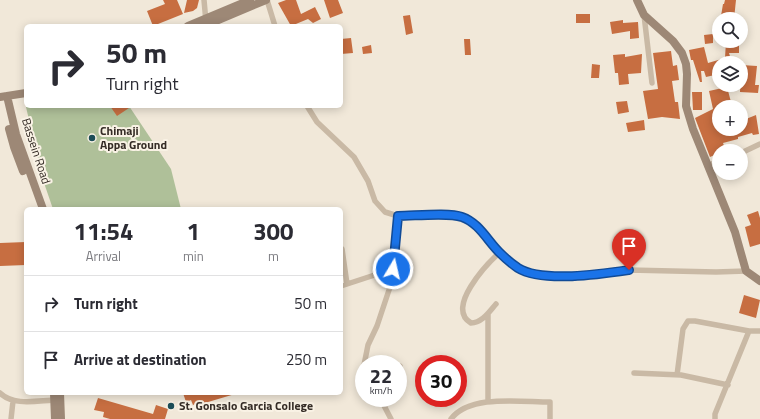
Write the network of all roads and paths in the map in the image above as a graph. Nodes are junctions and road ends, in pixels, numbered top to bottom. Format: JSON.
{"nodes":[{"id":1,"x":204,"y":0,"type":"edge"},
{"id":2,"x":267,"y":0,"type":"edge"},
{"id":3,"x":637,"y":0,"type":"edge"},
{"id":4,"x":251,"y":2,"type":"edge"},
{"id":5,"x":644,"y":15,"type":"junction"},
{"id":6,"x":205,"y":23,"type":"edge"},
{"id":7,"x":274,"y":24,"type":"edge"},
{"id":8,"x":652,"y":83,"type":"dead end"},
{"id":9,"x":24,"y":94,"type":"edge"},
{"id":10,"x":24,"y":97,"type":"edge"},
{"id":11,"x":3,"y":99,"type":"edge"},
{"id":12,"x":308,"y":108,"type":"edge"},
{"id":13,"x":760,"y":144,"type":"edge"},
{"id":14,"x":748,"y":150,"type":"edge"},
{"id":15,"x":712,"y":164,"type":"edge"},
{"id":16,"x":708,"y":166,"type":"junction"},
{"id":17,"x":36,"y":207,"type":"edge"},
{"id":18,"x":42,"y":207,"type":"edge"},
{"id":19,"x":398,"y":216,"type":"junction"},
{"id":20,"x":500,"y":252,"type":"junction"},
{"id":21,"x":343,"y":255,"type":"edge"},
{"id":22,"x":393,"y":269,"type":"junction"},
{"id":23,"x":746,"y":271,"type":"junction"},
{"id":24,"x":760,"y":281,"type":"edge"},
{"id":25,"x":348,"y":284,"type":"junction"},
{"id":26,"x":343,"y":285,"type":"edge"},
{"id":27,"x":496,"y":304,"type":"dead end"},
{"id":28,"x":488,"y":314,"type":"junction"},
{"id":29,"x":760,"y":330,"type":"edge"},
{"id":30,"x":749,"y":331,"type":"junction"},
{"id":31,"x":366,"y":355,"type":"edge"},
{"id":32,"x":634,"y":373,"type":"dead end"},
{"id":33,"x":677,"y":375,"type":"junction"},
{"id":34,"x":728,"y":385,"type":"junction"},
{"id":35,"x":0,"y":394,"type":"edge"},
{"id":36,"x":57,"y":397,"type":"edge"},
{"id":37,"x":13,"y":401,"type":"junction"},
{"id":38,"x":488,"y":402,"type":"junction"},
{"id":39,"x":385,"y":407,"type":"edge"},
{"id":40,"x":11,"y":419,"type":"edge"},
{"id":41,"x":55,"y":419,"type":"edge"},
{"id":42,"x":61,"y":419,"type":"edge"},
{"id":43,"x":391,"y":419,"type":"edge"},
{"id":44,"x":451,"y":419,"type":"edge"},
{"id":45,"x":550,"y":419,"type":"edge"},
{"id":46,"x":715,"y":419,"type":"edge"}],
"edges":[{"from":1,"to":6,"type":"street"},
{"from":2,"to":4,"type":"main road"},
{"from":2,"to":7,"type":"street"},
{"from":3,"to":5,"type":"main road"},
{"from":4,"to":6,"type":"main road"},
{"from":5,"to":8,"type":"street"},
{"from":5,"to":16,"type":"main road"},
{"from":9,"to":11,"type":"main road"},
{"from":10,"to":11,"type":"main road"},
{"from":11,"to":17,"type":"main road","name":"Bassein Road"},
{"from":11,"to":18,"type":"main road","name":"Bassein Road"},
{"from":12,"to":19,"type":"street"},
{"from":13,"to":14,"type":"street"},
{"from":15,"to":16,"type":"street"},
{"from":16,"to":23,"type":"main road"},
{"from":19,"to":20,"type":"street"},
{"from":19,"to":22,"type":"street"},
{"from":20,"to":23,"type":"street"},
{"from":20,"to":28,"type":"street"},
{"from":21,"to":25,"type":"street"},
{"from":22,"to":25,"type":"street"},
{"from":22,"to":31,"type":"street"},
{"from":23,"to":24,"type":"main road"},
{"from":25,"to":26,"type":"street"},
{"from":27,"to":28,"type":"street"},
{"from":28,"to":38,"type":"street"},
{"from":29,"to":30,"type":"street"},
{"from":30,"to":33,"type":"street"},
{"from":30,"to":34,"type":"street"},
{"from":32,"to":33,"type":"street"},
{"from":33,"to":34,"type":"street"},
{"from":34,"to":46,"type":"street"},
{"from":35,"to":37,"type":"street"},
{"from":36,"to":37,"type":"street"},
{"from":36,"to":41,"type":"main road"},
{"from":36,"to":42,"type":"main road"},
{"from":37,"to":40,"type":"street"},
{"from":38,"to":44,"type":"street"},
{"from":38,"to":45,"type":"street"},
{"from":39,"to":43,"type":"street"}]}
